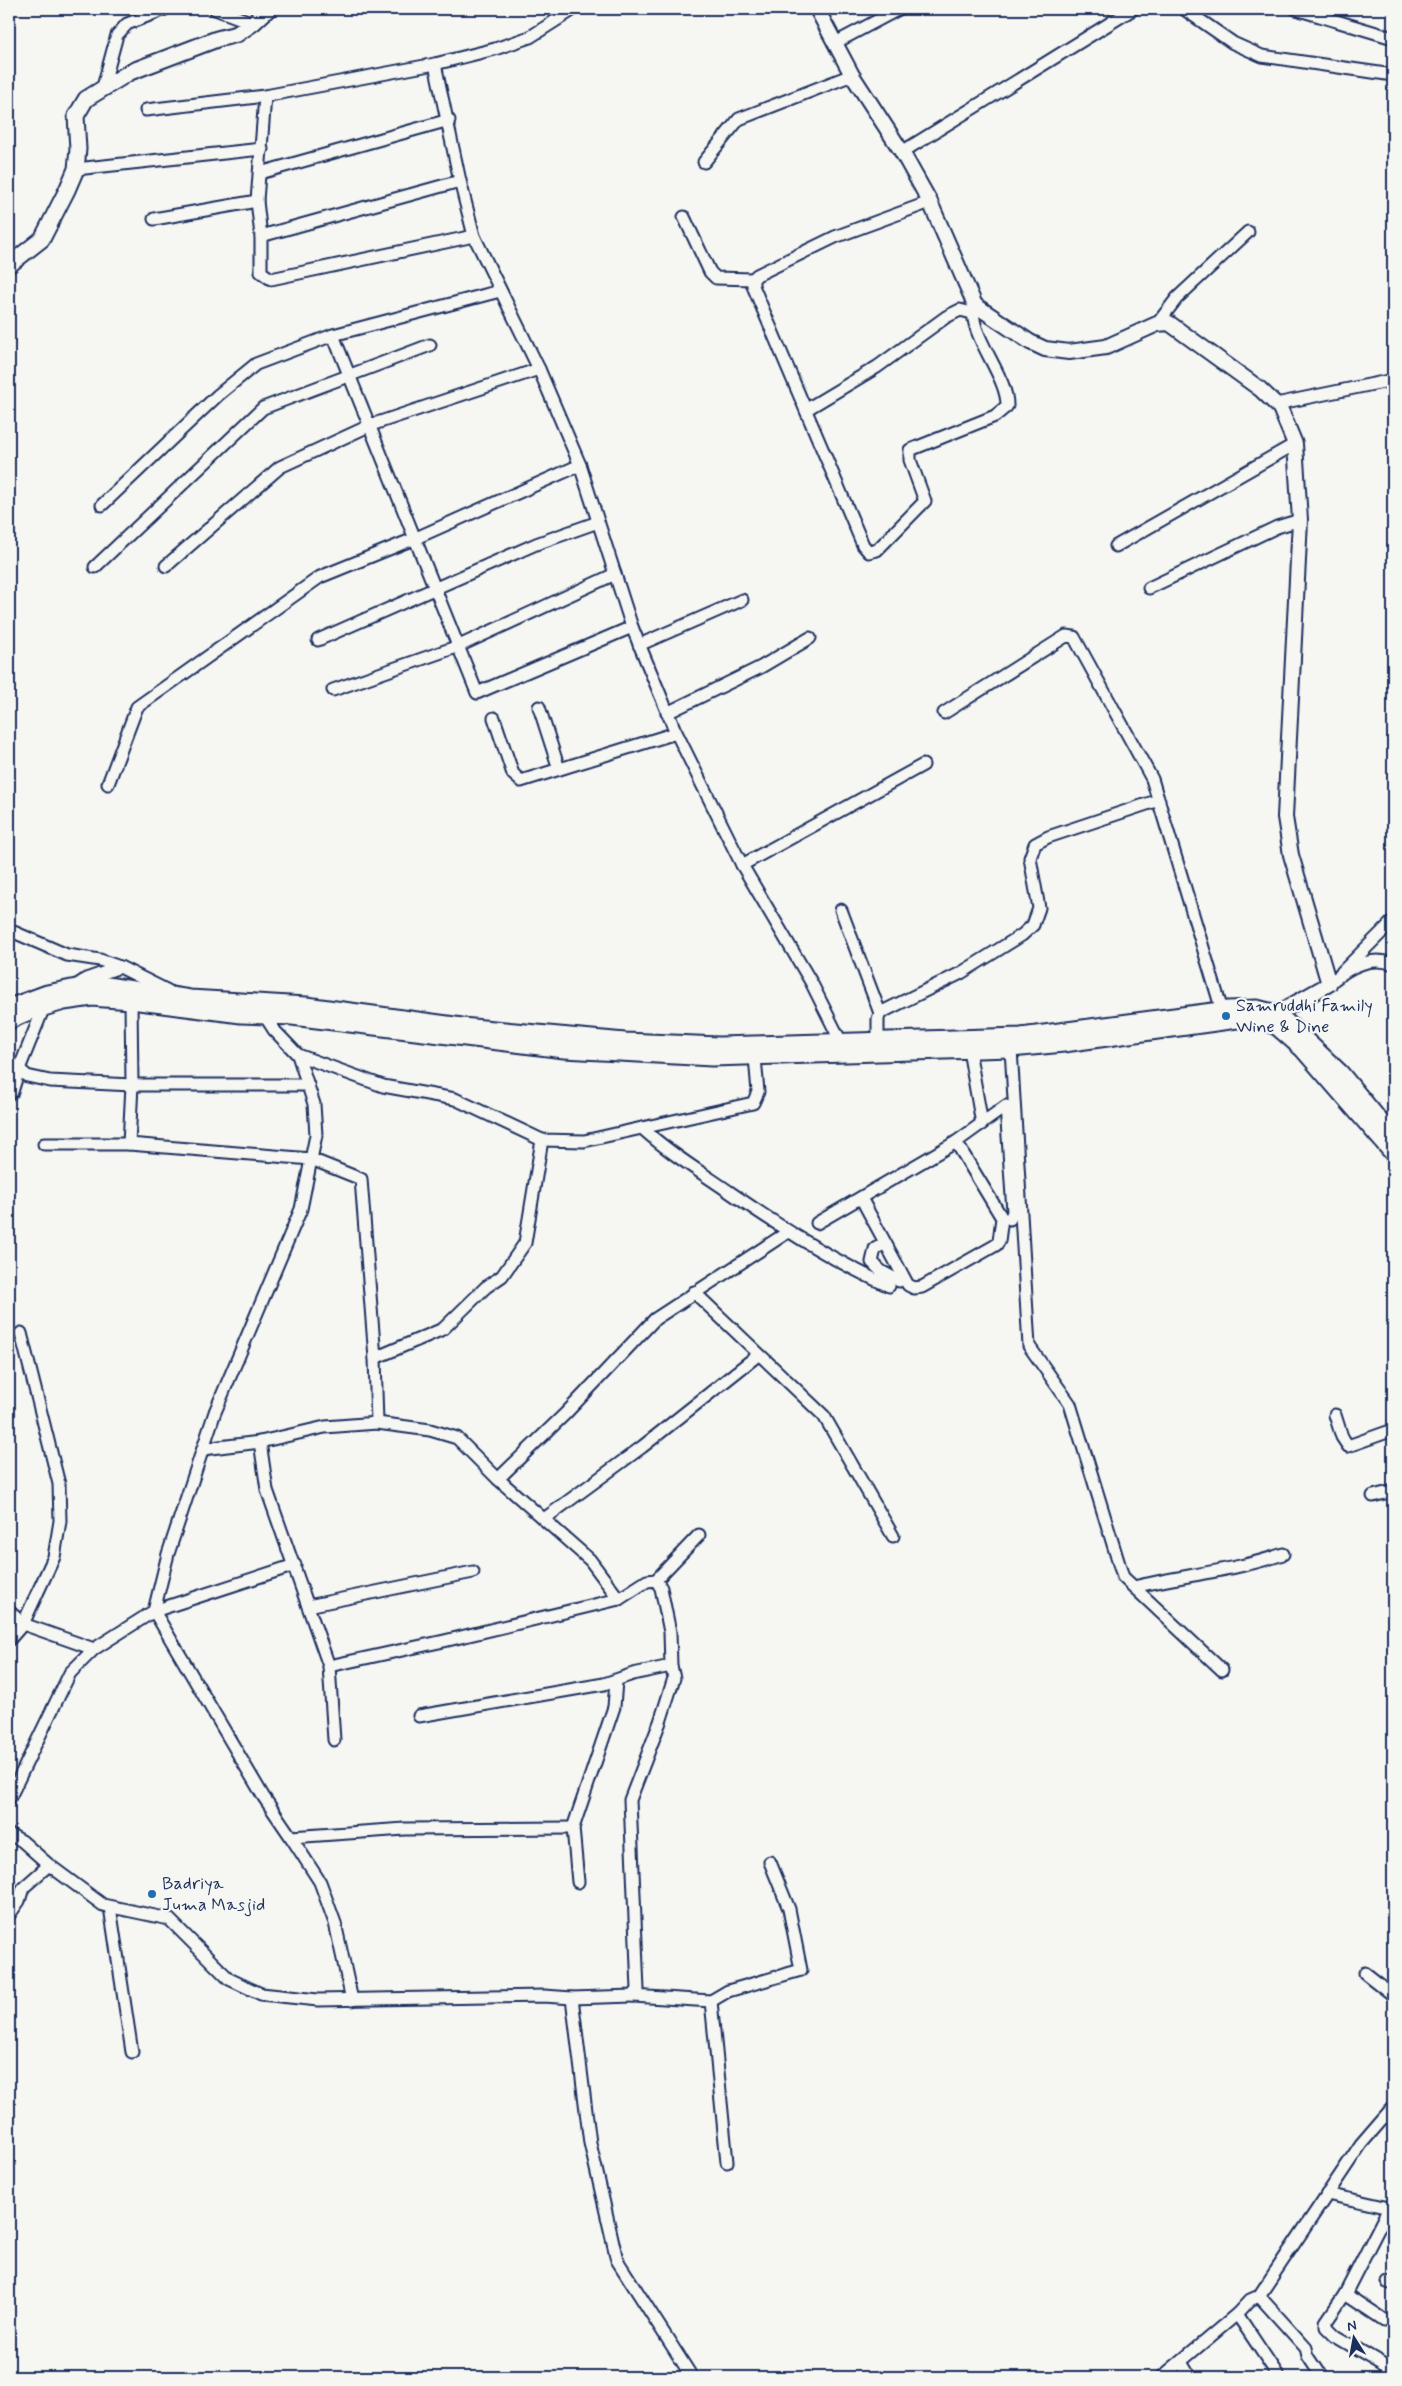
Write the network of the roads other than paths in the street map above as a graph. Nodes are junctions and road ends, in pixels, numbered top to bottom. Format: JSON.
{"nodes":[{"id":1,"x":165,"y":9,"type":"edge"},
{"id":2,"x":215,"y":9,"type":"edge"},
{"id":3,"x":268,"y":9,"type":"edge"},
{"id":4,"x":574,"y":9,"type":"edge"},
{"id":5,"x":817,"y":9,"type":"edge"},
{"id":6,"x":899,"y":9,"type":"edge"},
{"id":7,"x":1133,"y":9,"type":"edge"},
{"id":8,"x":1184,"y":9,"type":"edge"},
{"id":9,"x":1296,"y":9,"type":"edge"},
{"id":10,"x":253,"y":23,"type":"junction"},
{"id":11,"x":1393,"y":38,"type":"edge"},
{"id":12,"x":834,"y":43,"type":"junction"},
{"id":13,"x":435,"y":64,"type":"junction"},
{"id":14,"x":852,"y":75,"type":"junction"},
{"id":15,"x":1393,"y":75,"type":"edge"},
{"id":16,"x":103,"y":87,"type":"junction"},
{"id":17,"x":264,"y":96,"type":"junction"},
{"id":18,"x":146,"y":110,"type":"dead end"},
{"id":19,"x":449,"y":120,"type":"junction"},
{"id":20,"x":262,"y":149,"type":"junction"},
{"id":21,"x":902,"y":152,"type":"junction"},
{"id":22,"x":704,"y":162,"type":"dead end"},
{"id":23,"x":76,"y":169,"type":"junction"},
{"id":24,"x":260,"y":173,"type":"junction"},
{"id":25,"x":460,"y":182,"type":"junction"},
{"id":26,"x":257,"y":201,"type":"junction"},
{"id":27,"x":930,"y":202,"type":"junction"},
{"id":28,"x":684,"y":217,"type":"dead end"},
{"id":29,"x":154,"y":219,"type":"dead end"},
{"id":30,"x":1248,"y":232,"type":"dead end"},
{"id":31,"x":261,"y":236,"type":"junction"},
{"id":32,"x":474,"y":236,"type":"junction"},
{"id":33,"x":9,"y":265,"type":"edge"},
{"id":34,"x":752,"y":280,"type":"junction"},
{"id":35,"x":500,"y":291,"type":"junction"},
{"id":36,"x":974,"y":309,"type":"junction"},
{"id":37,"x":1157,"y":324,"type":"junction"},
{"id":38,"x":333,"y":335,"type":"junction"},
{"id":39,"x":430,"y":345,"type":"dead end"},
{"id":40,"x":539,"y":369,"type":"junction"},
{"id":41,"x":351,"y":374,"type":"junction"},
{"id":42,"x":1393,"y":380,"type":"edge"},
{"id":43,"x":1276,"y":404,"type":"junction"},
{"id":44,"x":806,"y":408,"type":"junction"},
{"id":45,"x":371,"y":425,"type":"junction"},
{"id":46,"x":1295,"y":444,"type":"junction"},
{"id":47,"x":580,"y":465,"type":"junction"},
{"id":48,"x":102,"y":505,"type":"dead end"},
{"id":49,"x":1300,"y":520,"type":"junction"},
{"id":50,"x":598,"y":522,"type":"junction"},
{"id":51,"x":416,"y":538,"type":"junction"},
{"id":52,"x":1116,"y":546,"type":"dead end"},
{"id":53,"x":166,"y":566,"type":"dead end"},
{"id":54,"x":95,"y":567,"type":"dead end"},
{"id":55,"x":615,"y":574,"type":"junction"},
{"id":56,"x":436,"y":588,"type":"junction"},
{"id":57,"x":1149,"y":588,"type":"dead end"},
{"id":58,"x":742,"y":600,"type":"dead end"},
{"id":59,"x":632,"y":627,"type":"junction"},
{"id":60,"x":810,"y":638,"type":"dead end"},
{"id":61,"x":318,"y":640,"type":"dead end"},
{"id":62,"x":639,"y":645,"type":"junction"},
{"id":63,"x":459,"y":646,"type":"junction"},
{"id":64,"x":332,"y":690,"type":"dead end"},
{"id":65,"x":539,"y":707,"type":"dead end"},
{"id":66,"x":668,"y":713,"type":"junction"},
{"id":67,"x":944,"y":713,"type":"dead end"},
{"id":68,"x":494,"y":718,"type":"dead end"},
{"id":69,"x":676,"y":733,"type":"junction"},
{"id":70,"x":923,"y":765,"type":"dead end"},
{"id":71,"x":559,"y":769,"type":"junction"},
{"id":72,"x":108,"y":784,"type":"dead end"},
{"id":73,"x":1159,"y":800,"type":"junction"},
{"id":74,"x":742,"y":866,"type":"junction"},
{"id":75,"x":841,"y":910,"type":"dead end"},
{"id":76,"x":1393,"y":921,"type":"edge"},
{"id":77,"x":9,"y":930,"type":"edge"},
{"id":78,"x":1393,"y":964,"type":"edge"},
{"id":79,"x":120,"y":967,"type":"junction"},
{"id":80,"x":1342,"y":972,"type":"junction"},
{"id":81,"x":1329,"y":984,"type":"junction"},
{"id":82,"x":75,"y":987,"type":"junction"},
{"id":83,"x":174,"y":995,"type":"junction"},
{"id":84,"x":131,"y":1000,"type":"junction"},
{"id":85,"x":216,"y":1006,"type":"junction"},
{"id":86,"x":9,"y":1007,"type":"edge"},
{"id":87,"x":44,"y":1007,"type":"junction"},
{"id":88,"x":265,"y":1010,"type":"junction"},
{"id":89,"x":880,"y":1013,"type":"junction"},
{"id":90,"x":1224,"y":1016,"type":"junction"},
{"id":91,"x":1274,"y":1020,"type":"junction"},
{"id":92,"x":9,"y":1021,"type":"edge"},
{"id":93,"x":878,"y":1040,"type":"junction"},
{"id":94,"x":841,"y":1042,"type":"junction"},
{"id":95,"x":927,"y":1045,"type":"junction"},
{"id":96,"x":1011,"y":1048,"type":"junction"},
{"id":97,"x":780,"y":1050,"type":"junction"},
{"id":98,"x":969,"y":1050,"type":"junction"},
{"id":99,"x":298,"y":1055,"type":"junction"},
{"id":100,"x":755,"y":1057,"type":"junction"},
{"id":101,"x":19,"y":1069,"type":"junction"},
{"id":102,"x":308,"y":1085,"type":"junction"},
{"id":103,"x":132,"y":1086,"type":"junction"},
{"id":104,"x":9,"y":1094,"type":"edge"},
{"id":105,"x":982,"y":1124,"type":"junction"},
{"id":106,"x":642,"y":1128,"type":"junction"},
{"id":107,"x":1393,"y":1136,"type":"edge"},
{"id":108,"x":542,"y":1140,"type":"junction"},
{"id":109,"x":956,"y":1142,"type":"junction"},
{"id":110,"x":44,"y":1144,"type":"dead end"},
{"id":111,"x":129,"y":1144,"type":"junction"},
{"id":112,"x":1393,"y":1154,"type":"edge"},
{"id":113,"x":311,"y":1159,"type":"junction"},
{"id":114,"x":861,"y":1198,"type":"junction"},
{"id":115,"x":1010,"y":1220,"type":"dead end"},
{"id":116,"x":817,"y":1223,"type":"dead end"},
{"id":117,"x":788,"y":1232,"type":"junction"},
{"id":118,"x":885,"y":1243,"type":"junction"},
{"id":119,"x":694,"y":1292,"type":"junction"},
{"id":120,"x":20,"y":1333,"type":"dead end"},
{"id":121,"x":758,"y":1355,"type":"junction"},
{"id":122,"x":375,"y":1358,"type":"junction"},
{"id":123,"x":1335,"y":1415,"type":"dead end"},
{"id":124,"x":377,"y":1422,"type":"junction"},
{"id":125,"x":1393,"y":1430,"type":"edge"},
{"id":126,"x":260,"y":1442,"type":"junction"},
{"id":127,"x":203,"y":1449,"type":"junction"},
{"id":128,"x":498,"y":1479,"type":"junction"},
{"id":129,"x":1393,"y":1491,"type":"edge"},
{"id":130,"x":1373,"y":1496,"type":"dead end"},
{"id":131,"x":544,"y":1519,"type":"junction"},
{"id":132,"x":699,"y":1535,"type":"dead end"},
{"id":133,"x":893,"y":1536,"type":"dead end"},
{"id":134,"x":1283,"y":1554,"type":"dead end"},
{"id":135,"x":295,"y":1565,"type":"junction"},
{"id":136,"x":473,"y":1572,"type":"dead end"},
{"id":137,"x":656,"y":1580,"type":"junction"},
{"id":138,"x":1134,"y":1587,"type":"junction"},
{"id":139,"x":619,"y":1599,"type":"junction"},
{"id":140,"x":308,"y":1606,"type":"junction"},
{"id":141,"x":9,"y":1611,"type":"edge"},
{"id":142,"x":154,"y":1611,"type":"junction"},
{"id":143,"x":23,"y":1624,"type":"junction"},
{"id":144,"x":9,"y":1640,"type":"edge"},
{"id":145,"x":94,"y":1649,"type":"junction"},
{"id":146,"x":328,"y":1666,"type":"junction"},
{"id":147,"x":671,"y":1666,"type":"junction"},
{"id":148,"x":1222,"y":1670,"type":"dead end"},
{"id":149,"x":616,"y":1681,"type":"junction"},
{"id":150,"x":419,"y":1716,"type":"dead end"},
{"id":151,"x":334,"y":1740,"type":"dead end"},
{"id":152,"x":9,"y":1799,"type":"edge"},
{"id":153,"x":573,"y":1828,"type":"junction"},
{"id":154,"x":9,"y":1834,"type":"edge"},
{"id":155,"x":291,"y":1837,"type":"junction"},
{"id":156,"x":770,"y":1862,"type":"dead end"},
{"id":157,"x":49,"y":1865,"type":"junction"},
{"id":158,"x":578,"y":1882,"type":"dead end"},
{"id":159,"x":110,"y":1907,"type":"junction"},
{"id":160,"x":9,"y":1915,"type":"edge"},
{"id":161,"x":1365,"y":1973,"type":"dead end"},
{"id":162,"x":1393,"y":1995,"type":"edge"},
{"id":163,"x":633,"y":1996,"type":"junction"},
{"id":164,"x":572,"y":1998,"type":"junction"},
{"id":165,"x":352,"y":2000,"type":"junction"},
{"id":166,"x":711,"y":2001,"type":"junction"},
{"id":167,"x":132,"y":2052,"type":"dead end"},
{"id":168,"x":1393,"y":2108,"type":"edge"},
{"id":169,"x":727,"y":2162,"type":"dead end"},
{"id":170,"x":1327,"y":2194,"type":"junction"},
{"id":171,"x":1391,"y":2208,"type":"edge"},
{"id":172,"x":1345,"y":2294,"type":"junction"},
{"id":173,"x":1259,"y":2296,"type":"junction"},
{"id":174,"x":1237,"y":2314,"type":"junction"},
{"id":175,"x":1384,"y":2320,"type":"dead end"},
{"id":176,"x":1181,"y":2362,"type":"junction"},
{"id":177,"x":1393,"y":2370,"type":"edge"},
{"id":178,"x":692,"y":2377,"type":"edge"},
{"id":179,"x":1162,"y":2377,"type":"edge"},
{"id":180,"x":1190,"y":2377,"type":"edge"},
{"id":181,"x":1279,"y":2377,"type":"edge"},
{"id":182,"x":1322,"y":2377,"type":"edge"}],
"edges":[{"from":1,"to":16,"type":"street"},
{"from":2,"to":10,"type":"street"},
{"from":3,"to":10,"type":"main road"},
{"from":4,"to":13,"type":"street"},
{"from":5,"to":12,"type":"street"},
{"from":6,"to":12,"type":"street"},
{"from":7,"to":21,"type":"street"},
{"from":8,"to":15,"type":"street"},
{"from":9,"to":11,"type":"street"},
{"from":10,"to":16,"type":"main road"},
{"from":12,"to":14,"type":"street"},
{"from":13,"to":17,"type":"street"},
{"from":13,"to":19,"type":"street"},
{"from":14,"to":21,"type":"street"},
{"from":14,"to":22,"type":"street"},
{"from":16,"to":23,"type":"main road"},
{"from":17,"to":18,"type":"street"},
{"from":17,"to":20,"type":"street"},
{"from":19,"to":24,"type":"street"},
{"from":19,"to":25,"type":"street"},
{"from":20,"to":23,"type":"street"},
{"from":20,"to":24,"type":"street"},
{"from":21,"to":27,"type":"street"},
{"from":23,"to":33,"type":"main road"},
{"from":24,"to":26,"type":"street"},
{"from":25,"to":31,"type":"street"},
{"from":25,"to":32,"type":"street"},
{"from":26,"to":29,"type":"street"},
{"from":26,"to":31,"type":"street"},
{"from":27,"to":34,"type":"street"},
{"from":27,"to":36,"type":"street"},
{"from":28,"to":34,"type":"street"},
{"from":30,"to":37,"type":"street"},
{"from":31,"to":32,"type":"street"},
{"from":32,"to":35,"type":"street"},
{"from":34,"to":44,"type":"street"},
{"from":35,"to":38,"type":"street"},
{"from":35,"to":40,"type":"street"},
{"from":36,"to":37,"type":"street"},
{"from":36,"to":44,"type":"street"},
{"from":36,"to":44,"type":"street"},
{"from":37,"to":43,"type":"street"},
{"from":38,"to":41,"type":"street"},
{"from":38,"to":48,"type":"street"},
{"from":39,"to":41,"type":"street"},
{"from":40,"to":45,"type":"street"},
{"from":40,"to":47,"type":"street"},
{"from":41,"to":45,"type":"street"},
{"from":41,"to":54,"type":"street"},
{"from":42,"to":43,"type":"street"},
{"from":43,"to":46,"type":"street"},
{"from":45,"to":51,"type":"street"},
{"from":45,"to":53,"type":"street"},
{"from":46,"to":49,"type":"street"},
{"from":46,"to":52,"type":"street"},
{"from":47,"to":50,"type":"street"},
{"from":47,"to":51,"type":"street"},
{"from":49,"to":57,"type":"street"},
{"from":49,"to":81,"type":"street"},
{"from":50,"to":55,"type":"street"},
{"from":50,"to":56,"type":"street"},
{"from":51,"to":56,"type":"street"},
{"from":51,"to":72,"type":"street"},
{"from":55,"to":59,"type":"street"},
{"from":55,"to":63,"type":"street"},
{"from":56,"to":61,"type":"street"},
{"from":56,"to":63,"type":"street"},
{"from":58,"to":62,"type":"street"},
{"from":59,"to":62,"type":"street"},
{"from":59,"to":63,"type":"street"},
{"from":60,"to":66,"type":"street"},
{"from":62,"to":66,"type":"street"},
{"from":63,"to":64,"type":"street"},
{"from":65,"to":71,"type":"street"},
{"from":66,"to":69,"type":"street"},
{"from":67,"to":73,"type":"street"},
{"from":68,"to":71,"type":"street"},
{"from":69,"to":71,"type":"street"},
{"from":69,"to":74,"type":"street"},
{"from":70,"to":74,"type":"street"},
{"from":73,"to":89,"type":"street"},
{"from":73,"to":90,"type":"street"},
{"from":74,"to":94,"type":"street"},
{"from":75,"to":89,"type":"street"},
{"from":76,"to":80,"type":"street"},
{"from":77,"to":79,"type":"street"},
{"from":78,"to":80,"type":"street"},
{"from":79,"to":82,"type":"street"},
{"from":79,"to":83,"type":"street"},
{"from":80,"to":81,"type":"street"},
{"from":81,"to":91,"type":"street"},
{"from":82,"to":83,"type":"main road"},
{"from":82,"to":86,"type":"main road"},
{"from":83,"to":85,"type":"main road"},
{"from":84,"to":85,"type":"main road"},
{"from":84,"to":87,"type":"main road"},
{"from":84,"to":103,"type":"street"},
{"from":85,"to":88,"type":"main road"},
{"from":87,"to":92,"type":"main road"},
{"from":87,"to":101,"type":"street"},
{"from":88,"to":97,"type":"main road"},
{"from":88,"to":99,"type":"street"},
{"from":88,"to":100,"type":"main road"},
{"from":89,"to":93,"type":"street"},
{"from":90,"to":91,"type":"main road"},
{"from":90,"to":95,"type":"main road"},
{"from":90,"to":96,"type":"main road"},
{"from":91,"to":107,"type":"main road"},
{"from":91,"to":112,"type":"main road"},
{"from":93,"to":94,"type":"main road"},
{"from":93,"to":95,"type":"main road"},
{"from":94,"to":97,"type":"main road"},
{"from":95,"to":97,"type":"main road"},
{"from":95,"to":98,"type":"main road"},
{"from":96,"to":98,"type":"main road"},
{"from":96,"to":138,"type":"street"},
{"from":97,"to":100,"type":"main road"},
{"from":98,"to":105,"type":"street"},
{"from":99,"to":102,"type":"street"},
{"from":99,"to":108,"type":"street"},
{"from":100,"to":106,"type":"street"},
{"from":101,"to":103,"type":"street"},
{"from":101,"to":104,"type":"street"},
{"from":102,"to":103,"type":"street"},
{"from":102,"to":113,"type":"street"},
{"from":103,"to":111,"type":"street"},
{"from":105,"to":109,"type":"street"},
{"from":105,"to":115,"type":"street"},
{"from":106,"to":108,"type":"street"},
{"from":106,"to":117,"type":"street"},
{"from":108,"to":122,"type":"street"},
{"from":109,"to":114,"type":"street"},
{"from":109,"to":118,"type":"street"},
{"from":110,"to":111,"type":"street"},
{"from":111,"to":113,"type":"street"},
{"from":113,"to":122,"type":"street"},
{"from":113,"to":127,"type":"street"},
{"from":114,"to":116,"type":"street"},
{"from":114,"to":118,"type":"street"},
{"from":117,"to":118,"type":"street"},
{"from":117,"to":119,"type":"street"},
{"from":119,"to":121,"type":"street"},
{"from":119,"to":128,"type":"street"},
{"from":120,"to":143,"type":"street"},
{"from":121,"to":131,"type":"street"},
{"from":121,"to":133,"type":"street"},
{"from":122,"to":124,"type":"street"},
{"from":123,"to":125,"type":"street"},
{"from":124,"to":126,"type":"street"},
{"from":124,"to":128,"type":"street"},
{"from":126,"to":127,"type":"street"},
{"from":126,"to":135,"type":"street"},
{"from":127,"to":142,"type":"street"},
{"from":128,"to":131,"type":"street"},
{"from":129,"to":130,"type":"street"},
{"from":131,"to":139,"type":"street"},
{"from":132,"to":137,"type":"street"},
{"from":134,"to":138,"type":"street"},
{"from":135,"to":140,"type":"street"},
{"from":135,"to":142,"type":"street"},
{"from":136,"to":140,"type":"street"},
{"from":137,"to":139,"type":"street"},
{"from":137,"to":147,"type":"street"},
{"from":138,"to":148,"type":"street"},
{"from":139,"to":146,"type":"street"},
{"from":140,"to":146,"type":"street"},
{"from":141,"to":143,"type":"street"},
{"from":142,"to":145,"type":"street"},
{"from":142,"to":155,"type":"street"},
{"from":143,"to":144,"type":"street"},
{"from":143,"to":145,"type":"street"},
{"from":145,"to":152,"type":"street"},
{"from":146,"to":151,"type":"street"},
{"from":147,"to":149,"type":"street"},
{"from":147,"to":163,"type":"street"},
{"from":149,"to":150,"type":"street"},
{"from":149,"to":153,"type":"street"},
{"from":153,"to":155,"type":"street"},
{"from":153,"to":158,"type":"street"},
{"from":154,"to":157,"type":"street"},
{"from":155,"to":165,"type":"street"},
{"from":156,"to":166,"type":"street"},
{"from":157,"to":159,"type":"street"},
{"from":157,"to":160,"type":"street"},
{"from":159,"to":165,"type":"street"},
{"from":159,"to":167,"type":"street"},
{"from":161,"to":162,"type":"street"},
{"from":163,"to":164,"type":"street"},
{"from":163,"to":166,"type":"street"},
{"from":164,"to":165,"type":"street"},
{"from":164,"to":178,"type":"street"},
{"from":166,"to":169,"type":"street"},
{"from":168,"to":170,"type":"street"},
{"from":170,"to":171,"type":"street"},
{"from":170,"to":173,"type":"street"},
{"from":171,"to":172,"type":"street"},
{"from":172,"to":175,"type":"street"},
{"from":172,"to":177,"type":"street"},
{"from":173,"to":174,"type":"street"},
{"from":173,"to":182,"type":"street"},
{"from":174,"to":176,"type":"street"},
{"from":174,"to":181,"type":"street"},
{"from":176,"to":179,"type":"street"},
{"from":176,"to":180,"type":"street"}]}
